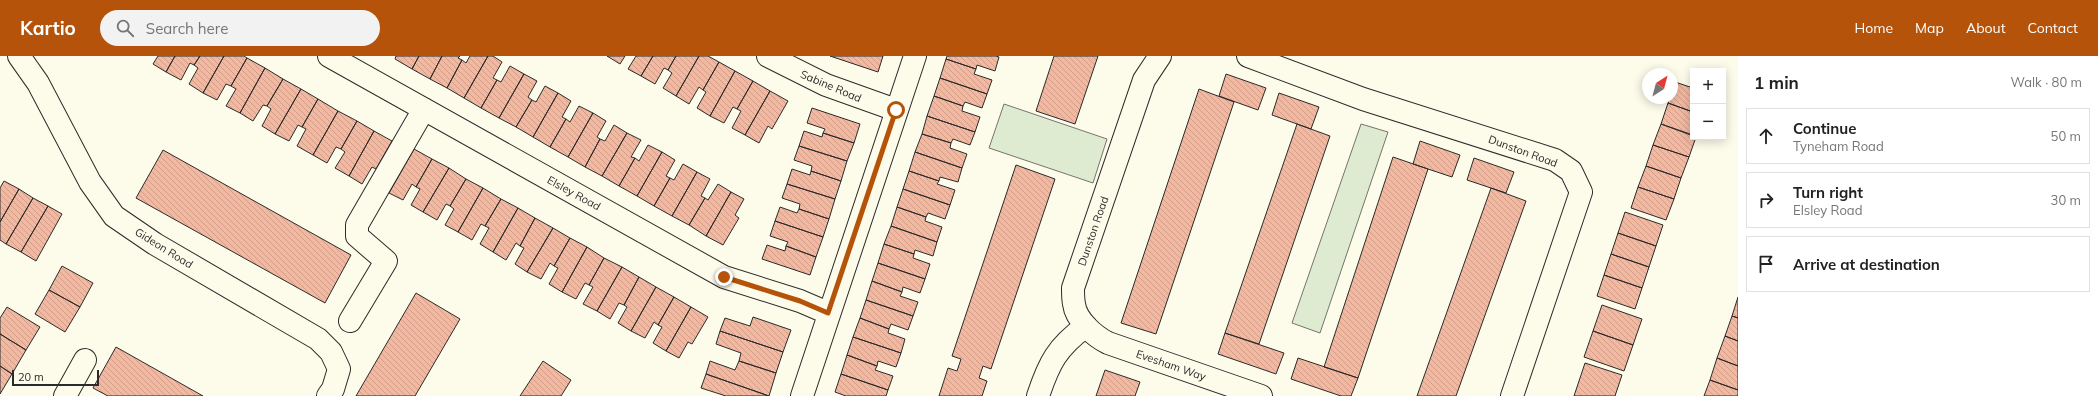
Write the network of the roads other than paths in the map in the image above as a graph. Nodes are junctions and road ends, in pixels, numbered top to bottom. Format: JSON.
{"nodes":[{"id":1,"x":19,"y":56,"type":"edge"},
{"id":2,"x":329,"y":56,"type":"edge"},
{"id":3,"x":768,"y":56,"type":"edge"},
{"id":4,"x":915,"y":56,"type":"edge"},
{"id":5,"x":1160,"y":56,"type":"edge"},
{"id":6,"x":1248,"y":56,"type":"edge"},
{"id":7,"x":424,"y":109,"type":"junction"},
{"id":8,"x":896,"y":110,"type":"junction"},
{"id":9,"x":828,"y":313,"type":"junction"},
{"id":10,"x":350,"y":321,"type":"dead end"},
{"id":11,"x":1086,"y":326,"type":"junction"},
{"id":12,"x":85,"y":360,"type":"dead end"},
{"id":13,"x":65,"y":396,"type":"edge"},
{"id":14,"x":328,"y":396,"type":"edge"},
{"id":15,"x":802,"y":396,"type":"edge"},
{"id":16,"x":1038,"y":396,"type":"edge"},
{"id":17,"x":1261,"y":396,"type":"edge"},
{"id":18,"x":1512,"y":396,"type":"edge"}],
"edges":[{"from":1,"to":14,"type":"street","name":"Gideon Road"},
{"from":2,"to":7,"type":"street","name":"Elsley Road"},
{"from":3,"to":8,"type":"street","name":"Sabine Road"},
{"from":4,"to":8,"type":"street"},
{"from":5,"to":11,"type":"street","name":"Dunston Road"},
{"from":6,"to":18,"type":"street","name":"Dunston Road"},
{"from":7,"to":9,"type":"street","name":"Elsley Road"},
{"from":7,"to":10,"type":"street"},
{"from":8,"to":9,"type":"street"},
{"from":9,"to":15,"type":"street"},
{"from":11,"to":16,"type":"street"},
{"from":11,"to":17,"type":"street","name":"Evesham Way"},
{"from":12,"to":13,"type":"street"}]}
